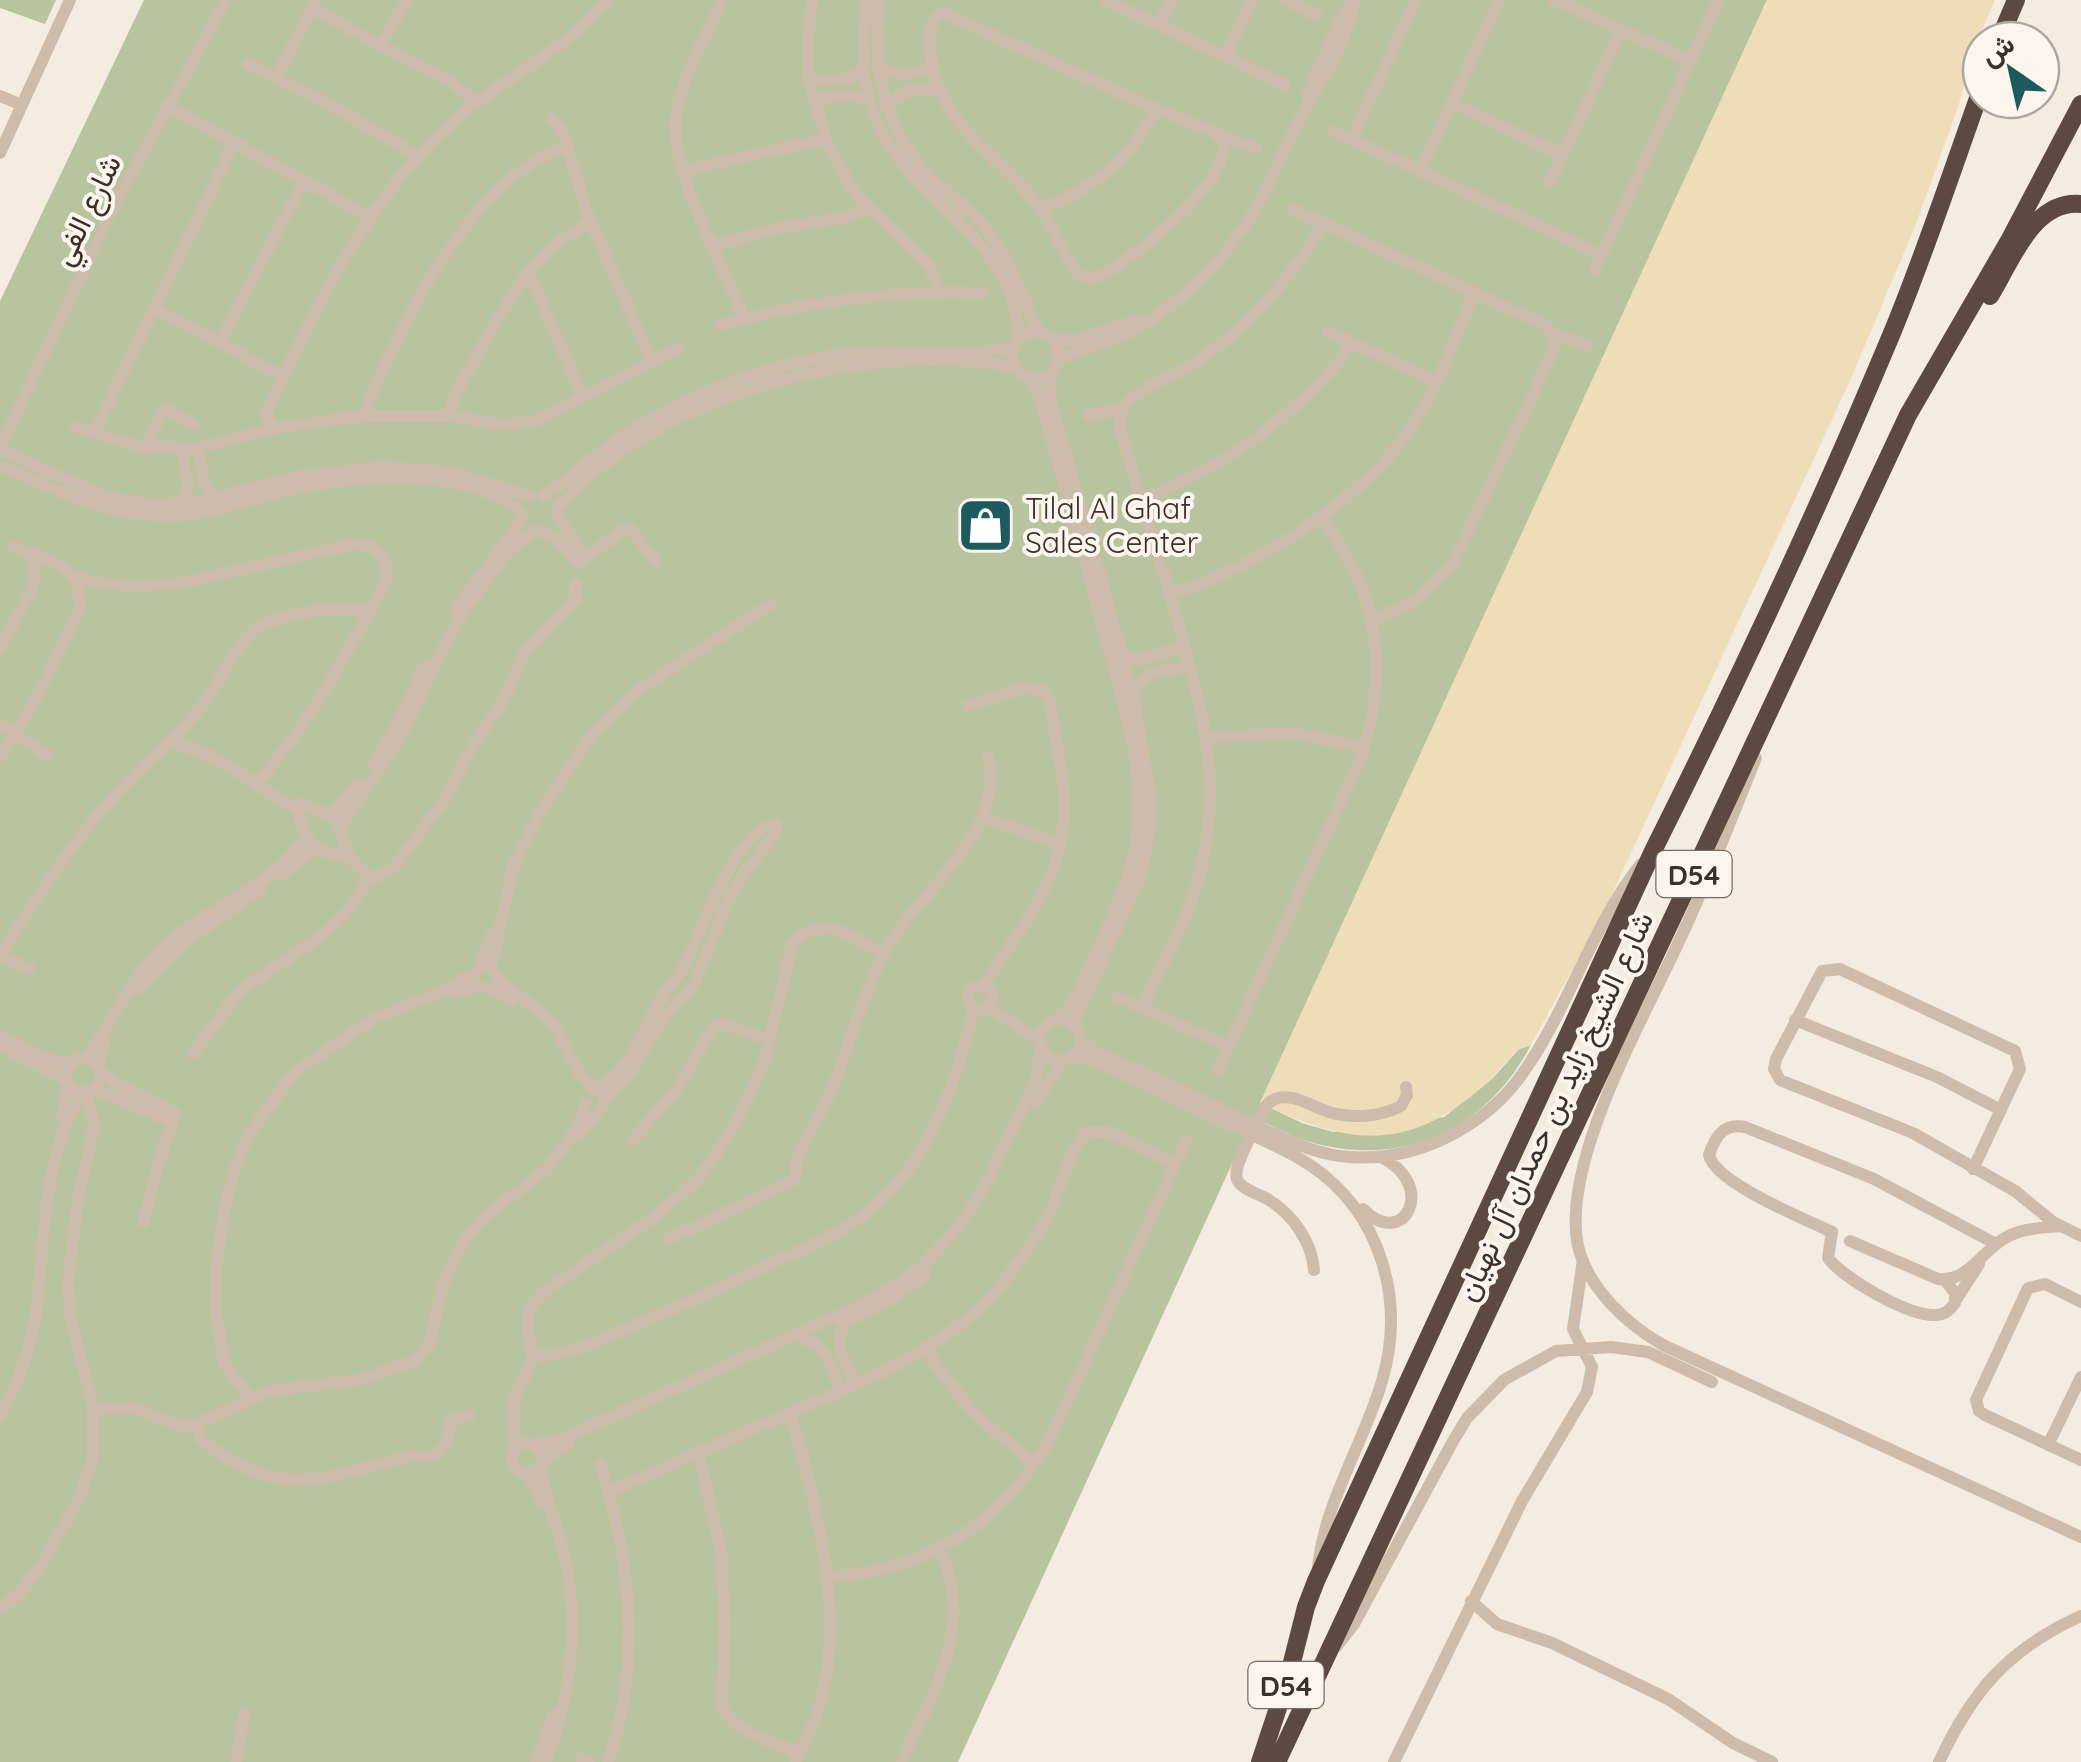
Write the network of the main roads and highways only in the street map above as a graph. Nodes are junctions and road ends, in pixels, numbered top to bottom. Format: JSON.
{"nodes":[{"id":1,"x":2081,"y":104,"type":"edge"},
{"id":2,"x":1970,"y":120,"type":"edge"},
{"id":3,"x":2081,"y":204,"type":"edge"},
{"id":4,"x":1922,"y":388,"type":"junction"},
{"id":5,"x":1260,"y":1762,"type":"edge"},
{"id":6,"x":1277,"y":1762,"type":"edge"}],
"edges":[{"from":1,"to":4,"type":"highway","name":"شارع الشيخ زايد بن حمدان آل نهيان","number":"D54"},
{"from":2,"to":5,"type":"highway","name":"شارع الشيخ زايد بن حمدان آل نهيان","number":"D54"},
{"from":3,"to":4,"type":"highway"},
{"from":4,"to":6,"type":"highway","name":"شارع الشيخ زايد بن حمدان آل نهيان","number":"D54"}]}
